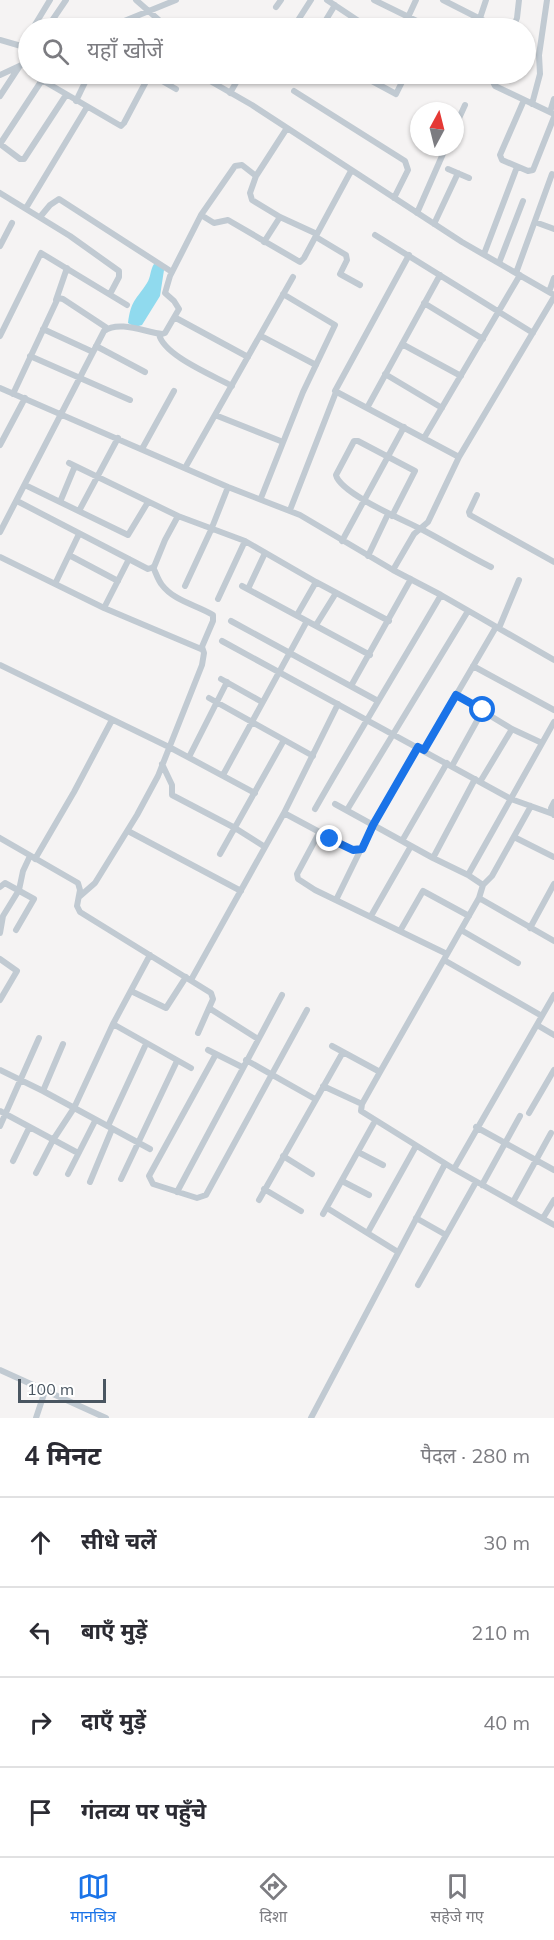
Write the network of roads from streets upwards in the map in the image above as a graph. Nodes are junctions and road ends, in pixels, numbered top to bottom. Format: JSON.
{"nodes":[{"id":1,"x":50,"y":0,"type":"edge"},
{"id":2,"x":66,"y":0,"type":"edge"},
{"id":3,"x":136,"y":0,"type":"edge"},
{"id":4,"x":176,"y":0,"type":"edge"},
{"id":5,"x":281,"y":0,"type":"edge"},
{"id":6,"x":311,"y":0,"type":"edge"},
{"id":7,"x":327,"y":0,"type":"edge"},
{"id":8,"x":374,"y":0,"type":"edge"},
{"id":9,"x":416,"y":0,"type":"edge"},
{"id":10,"x":443,"y":0,"type":"edge"},
{"id":11,"x":486,"y":0,"type":"edge"},
{"id":12,"x":519,"y":0,"type":"edge"},
{"id":13,"x":547,"y":0,"type":"edge"},
{"id":14,"x":335,"y":5,"type":"junction"},
{"id":15,"x":276,"y":7,"type":"dead end"},
{"id":16,"x":150,"y":11,"type":"junction"},
{"id":17,"x":408,"y":17,"type":"joint"},
{"id":18,"x":39,"y":18,"type":"edge"},
{"id":19,"x":54,"y":18,"type":"edge"},
{"id":20,"x":132,"y":18,"type":"edge"},
{"id":21,"x":157,"y":18,"type":"edge"},
{"id":22,"x":299,"y":18,"type":"edge"},
{"id":23,"x":327,"y":18,"type":"edge"},
{"id":24,"x":353,"y":18,"type":"edge"},
{"id":25,"x":480,"y":18,"type":"joint"},
{"id":26,"x":517,"y":18,"type":"edge"},
{"id":27,"x":0,"y":40,"type":"edge"},
{"id":28,"x":18,"y":45,"type":"edge"},
{"id":29,"x":18,"y":67,"type":"edge"},
{"id":30,"x":18,"y":69,"type":"edge"},
{"id":31,"x":0,"y":75,"type":"edge"},
{"id":32,"x":39,"y":84,"type":"edge"},
{"id":33,"x":48,"y":84,"type":"edge"},
{"id":34,"x":84,"y":84,"type":"edge"},
{"id":35,"x":145,"y":84,"type":"edge"},
{"id":36,"x":167,"y":84,"type":"edge"},
{"id":37,"x":215,"y":84,"type":"edge"},
{"id":38,"x":236,"y":84,"type":"edge"},
{"id":39,"x":378,"y":84,"type":"edge"},
{"id":40,"x":401,"y":84,"type":"edge"},
{"id":41,"x":494,"y":84,"type":"edge"},
{"id":42,"x":176,"y":89,"type":"dead end"},
{"id":43,"x":294,"y":91,"type":"dead end"},
{"id":44,"x":230,"y":93,"type":"junction"},
{"id":45,"x":66,"y":95,"type":"junction"},
{"id":46,"x":0,"y":96,"type":"edge"},
{"id":47,"x":554,"y":99,"type":"edge"},
{"id":48,"x":524,"y":100,"type":"junction"},
{"id":49,"x":76,"y":101,"type":"junction"},
{"id":50,"x":532,"y":104,"type":"junction"},
{"id":51,"x":87,"y":107,"type":"junction"},
{"id":52,"x":553,"y":114,"type":"edge"},
{"id":53,"x":287,"y":128,"type":"junction"},
{"id":54,"x":442,"y":156,"type":"edge"},
{"id":55,"x":517,"y":167,"type":"junction"},
{"id":56,"x":448,"y":169,"type":"dead end"},
{"id":57,"x":351,"y":171,"type":"junction"},
{"id":58,"x":458,"y":173,"type":"junction"},
{"id":59,"x":552,"y":174,"type":"dead end"},
{"id":60,"x":256,"y":176,"type":"junction"},
{"id":61,"x":469,"y":178,"type":"dead end"},
{"id":62,"x":0,"y":193,"type":"edge"},
{"id":63,"x":394,"y":198,"type":"junction"},
{"id":64,"x":523,"y":201,"type":"dead end"},
{"id":65,"x":26,"y":208,"type":"junction"},
{"id":66,"x":417,"y":213,"type":"junction"},
{"id":67,"x":201,"y":215,"type":"junction"},
{"id":68,"x":40,"y":217,"type":"junction"},
{"id":69,"x":280,"y":217,"type":"junction"},
{"id":70,"x":535,"y":222,"type":"junction"},
{"id":71,"x":12,"y":223,"type":"dead end"},
{"id":72,"x":434,"y":224,"type":"junction"},
{"id":73,"x":554,"y":229,"type":"edge"},
{"id":74,"x":375,"y":235,"type":"dead end"},
{"id":75,"x":316,"y":236,"type":"junction"},
{"id":76,"x":264,"y":242,"type":"junction"},
{"id":77,"x":0,"y":246,"type":"edge"},
{"id":78,"x":484,"y":254,"type":"junction"},
{"id":79,"x":409,"y":255,"type":"junction"},
{"id":80,"x":499,"y":263,"type":"junction"},
{"id":81,"x":67,"y":268,"type":"junction"},
{"id":82,"x":172,"y":272,"type":"junction"},
{"id":83,"x":518,"y":274,"type":"junction"},
{"id":84,"x":440,"y":275,"type":"junction"},
{"id":85,"x":293,"y":277,"type":"dead end"},
{"id":86,"x":554,"y":278,"type":"edge"},
{"id":87,"x":360,"y":285,"type":"dead end"},
{"id":88,"x":110,"y":294,"type":"junction"},
{"id":89,"x":283,"y":294,"type":"junction"},
{"id":90,"x":552,"y":295,"type":"edge"},
{"id":91,"x":56,"y":300,"type":"junction"},
{"id":92,"x":424,"y":303,"type":"junction"},
{"id":93,"x":127,"y":305,"type":"dead end"},
{"id":94,"x":497,"y":311,"type":"junction"},
{"id":95,"x":0,"y":318,"type":"edge"},
{"id":96,"x":176,"y":318,"type":"junction"},
{"id":97,"x":8,"y":322,"type":"junction"},
{"id":98,"x":107,"y":328,"type":"junction"},
{"id":99,"x":43,"y":329,"type":"junction"},
{"id":100,"x":533,"y":333,"type":"junction"},
{"id":101,"x":159,"y":334,"type":"junction"},
{"id":102,"x":0,"y":336,"type":"edge"},
{"id":103,"x":261,"y":336,"type":"junction"},
{"id":104,"x":483,"y":339,"type":"junction"},
{"id":105,"x":402,"y":344,"type":"junction"},
{"id":106,"x":95,"y":349,"type":"junction"},
{"id":107,"x":30,"y":356,"type":"junction"},
{"id":108,"x":248,"y":357,"type":"junction"},
{"id":109,"x":316,"y":365,"type":"junction"},
{"id":110,"x":145,"y":372,"type":"dead end"},
{"id":111,"x":385,"y":374,"type":"junction"},
{"id":112,"x":461,"y":376,"type":"junction"},
{"id":113,"x":78,"y":378,"type":"junction"},
{"id":114,"x":232,"y":386,"type":"junction"},
{"id":115,"x":0,"y":388,"type":"edge"},
{"id":116,"x":174,"y":391,"type":"dead end"},
{"id":117,"x":336,"y":392,"type":"junction"},
{"id":118,"x":13,"y":394,"type":"junction"},
{"id":119,"x":25,"y":398,"type":"junction"},
{"id":120,"x":130,"y":400,"type":"dead end"},
{"id":121,"x":367,"y":408,"type":"junction"},
{"id":122,"x":442,"y":408,"type":"junction"},
{"id":123,"x":61,"y":413,"type":"junction"},
{"id":124,"x":215,"y":415,"type":"junction"},
{"id":125,"x":404,"y":427,"type":"junction"},
{"id":126,"x":118,"y":438,"type":"junction"},
{"id":127,"x":424,"y":438,"type":"junction"},
{"id":128,"x":283,"y":442,"type":"junction"},
{"id":129,"x":0,"y":445,"type":"edge"},
{"id":130,"x":142,"y":449,"type":"junction"},
{"id":131,"x":388,"y":456,"type":"junction"},
{"id":132,"x":459,"y":457,"type":"junction"},
{"id":133,"x":185,"y":468,"type":"junction"},
{"id":134,"x":97,"y":477,"type":"junction"},
{"id":135,"x":25,"y":485,"type":"junction"},
{"id":136,"x":228,"y":487,"type":"junction"},
{"id":137,"x":477,"y":495,"type":"dead end"},
{"id":138,"x":261,"y":498,"type":"junction"},
{"id":139,"x":364,"y":500,"type":"junction"},
{"id":140,"x":16,"y":501,"type":"junction"},
{"id":141,"x":60,"y":502,"type":"junction"},
{"id":142,"x":148,"y":502,"type":"junction"},
{"id":143,"x":290,"y":510,"type":"junction"},
{"id":144,"x":79,"y":511,"type":"junction"},
{"id":145,"x":390,"y":515,"type":"junction"},
{"id":146,"x":178,"y":516,"type":"junction"},
{"id":147,"x":420,"y":529,"type":"junction"},
{"id":148,"x":211,"y":530,"type":"junction"},
{"id":149,"x":0,"y":532,"type":"edge"},
{"id":150,"x":80,"y":534,"type":"junction"},
{"id":151,"x":342,"y":540,"type":"junction"},
{"id":152,"x":245,"y":541,"type":"junction"},
{"id":153,"x":265,"y":553,"type":"junction"},
{"id":154,"x":69,"y":555,"type":"junction"},
{"id":155,"x":368,"y":556,"type":"junction"},
{"id":156,"x":0,"y":557,"type":"edge"},
{"id":157,"x":129,"y":559,"type":"junction"},
{"id":158,"x":554,"y":562,"type":"edge"},
{"id":159,"x":153,"y":567,"type":"junction"},
{"id":160,"x":491,"y":567,"type":"dead end"},
{"id":161,"x":393,"y":570,"type":"junction"},
{"id":162,"x":411,"y":579,"type":"junction"},
{"id":163,"x":519,"y":580,"type":"dead end"},
{"id":164,"x":118,"y":581,"type":"junction"},
{"id":165,"x":316,"y":582,"type":"junction"},
{"id":166,"x":55,"y":584,"type":"junction"},
{"id":167,"x":185,"y":585,"type":"dead end"},
{"id":168,"x":336,"y":593,"type":"junction"},
{"id":169,"x":441,"y":595,"type":"junction"},
{"id":170,"x":218,"y":599,"type":"dead end"},
{"id":171,"x":104,"y":608,"type":"junction"},
{"id":172,"x":468,"y":610,"type":"junction"},
{"id":173,"x":297,"y":615,"type":"junction"},
{"id":174,"x":231,"y":621,"type":"dead end"},
{"id":175,"x":307,"y":621,"type":"junction"},
{"id":176,"x":388,"y":621,"type":"junction"},
{"id":177,"x":316,"y":626,"type":"junction"},
{"id":178,"x":497,"y":627,"type":"junction"},
{"id":179,"x":222,"y":641,"type":"dead end"},
{"id":180,"x":202,"y":647,"type":"junction"},
{"id":181,"x":290,"y":653,"type":"junction"},
{"id":182,"x":370,"y":654,"type":"junction"},
{"id":183,"x":553,"y":658,"type":"edge"},
{"id":184,"x":0,"y":665,"type":"edge"},
{"id":185,"x":473,"y":666,"type":"junction"},
{"id":186,"x":279,"y":672,"type":"junction"},
{"id":187,"x":351,"y":686,"type":"junction"},
{"id":188,"x":456,"y":695,"type":"junction"},
{"id":189,"x":209,"y":698,"type":"dead end"},
{"id":190,"x":378,"y":701,"type":"junction"},
{"id":191,"x":217,"y":702,"type":"junction"},
{"id":192,"x":262,"y":702,"type":"junction"},
{"id":193,"x":338,"y":704,"type":"junction"},
{"id":194,"x":483,"y":710,"type":"junction"},
{"id":195,"x":554,"y":710,"type":"edge"},
{"id":196,"x":366,"y":719,"type":"junction"},
{"id":197,"x":112,"y":720,"type":"junction"},
{"id":198,"x":251,"y":722,"type":"junction"},
{"id":199,"x":554,"y":722,"type":"edge"},
{"id":200,"x":512,"y":729,"type":"junction"},
{"id":201,"x":394,"y":734,"type":"junction"},
{"id":202,"x":285,"y":740,"type":"junction"},
{"id":203,"x":542,"y":743,"type":"junction"},
{"id":204,"x":169,"y":746,"type":"junction"},
{"id":205,"x":421,"y":748,"type":"junction"},
{"id":206,"x":313,"y":756,"type":"junction"},
{"id":207,"x":189,"y":758,"type":"junction"},
{"id":208,"x":162,"y":764,"type":"junction"},
{"id":209,"x":450,"y":764,"type":"junction"},
{"id":210,"x":223,"y":775,"type":"junction"},
{"id":211,"x":478,"y":780,"type":"junction"},
{"id":212,"x":255,"y":793,"type":"junction"},
{"id":213,"x":511,"y":799,"type":"junction"},
{"id":214,"x":554,"y":802,"type":"edge"},
{"id":215,"x":335,"y":804,"type":"dead end"},
{"id":216,"x":531,"y":806,"type":"junction"},
{"id":217,"x":315,"y":809,"type":"dead end"},
{"id":218,"x":347,"y":810,"type":"junction"},
{"id":219,"x":284,"y":813,"type":"junction"},
{"id":220,"x":553,"y":815,"type":"edge"},
{"id":221,"x":373,"y":825,"type":"junction"},
{"id":222,"x":235,"y":828,"type":"junction"},
{"id":223,"x":128,"y":831,"type":"junction"},
{"id":224,"x":319,"y":832,"type":"junction"},
{"id":225,"x":514,"y":837,"type":"junction"},
{"id":226,"x":0,"y":838,"type":"edge"},
{"id":227,"x":402,"y":841,"type":"junction"},
{"id":228,"x":411,"y":846,"type":"junction"},
{"id":229,"x":266,"y":847,"type":"junction"},
{"id":230,"x":360,"y":851,"type":"junction"},
{"id":231,"x":220,"y":854,"type":"dead end"},
{"id":232,"x":33,"y":857,"type":"junction"},
{"id":233,"x":554,"y":857,"type":"edge"},
{"id":234,"x":433,"y":858,"type":"junction"},
{"id":235,"x":468,"y":874,"type":"junction"},
{"id":236,"x":554,"y":884,"type":"edge"},
{"id":237,"x":483,"y":885,"type":"junction"},
{"id":238,"x":0,"y":887,"type":"edge"},
{"id":239,"x":19,"y":890,"type":"junction"},
{"id":240,"x":241,"y":891,"type":"junction"},
{"id":241,"x":78,"y":898,"type":"junction"},
{"id":242,"x":479,"y":898,"type":"junction"},
{"id":243,"x":336,"y":900,"type":"junction"},
{"id":244,"x":371,"y":916,"type":"junction"},
{"id":245,"x":469,"y":916,"type":"junction"},
{"id":246,"x":530,"y":928,"type":"junction"},
{"id":247,"x":16,"y":930,"type":"dead end"},
{"id":248,"x":461,"y":930,"type":"junction"},
{"id":249,"x":400,"y":931,"type":"junction"},
{"id":250,"x":0,"y":933,"type":"edge"},
{"id":251,"x":554,"y":940,"type":"edge"},
{"id":252,"x":150,"y":955,"type":"junction"},
{"id":253,"x":445,"y":957,"type":"junction"},
{"id":254,"x":0,"y":959,"type":"edge"},
{"id":255,"x":518,"y":963,"type":"dead end"},
{"id":256,"x":189,"y":979,"type":"junction"},
{"id":257,"x":131,"y":991,"type":"junction"},
{"id":258,"x":282,"y":995,"type":"dead end"},
{"id":259,"x":554,"y":995,"type":"edge"},
{"id":260,"x":1,"y":998,"type":"edge"},
{"id":261,"x":209,"y":1008,"type":"junction"},
{"id":262,"x":307,"y":1010,"type":"dead end"},
{"id":263,"x":542,"y":1016,"type":"junction"},
{"id":264,"x":113,"y":1024,"type":"junction"},
{"id":265,"x":537,"y":1025,"type":"junction"},
{"id":266,"x":198,"y":1032,"type":"dead end"},
{"id":267,"x":554,"y":1035,"type":"edge"},
{"id":268,"x":39,"y":1038,"type":"dead end"},
{"id":269,"x":258,"y":1039,"type":"junction"},
{"id":270,"x":63,"y":1044,"type":"dead end"},
{"id":271,"x":146,"y":1044,"type":"junction"},
{"id":272,"x":332,"y":1046,"type":"dead end"},
{"id":273,"x":208,"y":1050,"type":"dead end"},
{"id":274,"x":343,"y":1052,"type":"junction"},
{"id":275,"x":216,"y":1054,"type":"junction"},
{"id":276,"x":246,"y":1060,"type":"junction"},
{"id":277,"x":177,"y":1061,"type":"junction"},
{"id":278,"x":242,"y":1067,"type":"junction"},
{"id":279,"x":190,"y":1068,"type":"dead end"},
{"id":280,"x":0,"y":1070,"type":"edge"},
{"id":281,"x":554,"y":1070,"type":"edge"},
{"id":282,"x":380,"y":1072,"type":"junction"},
{"id":283,"x":272,"y":1074,"type":"junction"},
{"id":284,"x":21,"y":1080,"type":"junction"},
{"id":285,"x":323,"y":1086,"type":"junction"},
{"id":286,"x":44,"y":1091,"type":"junction"},
{"id":287,"x":315,"y":1099,"type":"junction"},
{"id":288,"x":362,"y":1104,"type":"junction"},
{"id":289,"x":74,"y":1108,"type":"junction"},
{"id":290,"x":3,"y":1113,"type":"edge"},
{"id":291,"x":529,"y":1113,"type":"dead end"},
{"id":292,"x":520,"y":1116,"type":"dead end"},
{"id":293,"x":95,"y":1120,"type":"junction"},
{"id":294,"x":375,"y":1121,"type":"junction"},
{"id":295,"x":0,"y":1126,"type":"edge"},
{"id":296,"x":476,"y":1127,"type":"junction"},
{"id":297,"x":29,"y":1128,"type":"junction"},
{"id":298,"x":110,"y":1128,"type":"junction"},
{"id":299,"x":551,"y":1133,"type":"dead end"},
{"id":300,"x":53,"y":1140,"type":"junction"},
{"id":301,"x":138,"y":1143,"type":"junction"},
{"id":302,"x":505,"y":1143,"type":"junction"},
{"id":303,"x":416,"y":1146,"type":"junction"},
{"id":304,"x":150,"y":1149,"type":"dead end"},
{"id":305,"x":358,"y":1152,"type":"junction"},
{"id":306,"x":78,"y":1153,"type":"junction"},
{"id":307,"x":283,"y":1156,"type":"junction"},
{"id":308,"x":536,"y":1160,"type":"junction"},
{"id":309,"x":13,"y":1161,"type":"dead end"},
{"id":310,"x":445,"y":1164,"type":"junction"},
{"id":311,"x":382,"y":1165,"type":"dead end"},
{"id":312,"x":454,"y":1169,"type":"junction"},
{"id":313,"x":554,"y":1170,"type":"edge"},
{"id":314,"x":36,"y":1173,"type":"dead end"},
{"id":315,"x":68,"y":1174,"type":"dead end"},
{"id":316,"x":312,"y":1174,"type":"dead end"},
{"id":317,"x":121,"y":1179,"type":"dead end"},
{"id":318,"x":342,"y":1181,"type":"junction"},
{"id":319,"x":90,"y":1182,"type":"dead end"},
{"id":320,"x":479,"y":1183,"type":"junction"},
{"id":321,"x":264,"y":1189,"type":"junction"},
{"id":322,"x":177,"y":1192,"type":"junction"},
{"id":323,"x":369,"y":1195,"type":"dead end"},
{"id":324,"x":259,"y":1200,"type":"dead end"},
{"id":325,"x":554,"y":1200,"type":"edge"},
{"id":326,"x":513,"y":1202,"type":"junction"},
{"id":327,"x":327,"y":1208,"type":"junction"},
{"id":328,"x":301,"y":1211,"type":"dead end"},
{"id":329,"x":323,"y":1214,"type":"dead end"},
{"id":330,"x":416,"y":1218,"type":"junction"},
{"id":331,"x":543,"y":1218,"type":"junction"},
{"id":332,"x":554,"y":1225,"type":"edge"},
{"id":333,"x":368,"y":1232,"type":"junction"},
{"id":334,"x":446,"y":1235,"type":"junction"},
{"id":335,"x":398,"y":1252,"type":"junction"},
{"id":336,"x":418,"y":1285,"type":"dead end"},
{"id":337,"x":0,"y":1370,"type":"edge"},
{"id":338,"x":45,"y":1391,"type":"junction"},
{"id":339,"x":36,"y":1418,"type":"edge"},
{"id":340,"x":106,"y":1418,"type":"edge"},
{"id":341,"x":311,"y":1418,"type":"edge"}],
"edges":[{"from":1,"to":18,"type":"street"},
{"from":2,"to":19,"type":"street"},
{"from":3,"to":16,"type":"street"},
{"from":4,"to":16,"type":"street"},
{"from":5,"to":15,"type":"street"},
{"from":6,"to":22,"type":"street"},
{"from":7,"to":14,"type":"street"},
{"from":8,"to":17,"type":"street"},
{"from":9,"to":17,"type":"street"},
{"from":10,"to":25,"type":"street"},
{"from":11,"to":25,"type":"street"},
{"from":12,"to":26,"type":"street"},
{"from":13,"to":50,"type":"street"},
{"from":14,"to":23,"type":"street"},
{"from":14,"to":24,"type":"street"},
{"from":16,"to":20,"type":"street"},
{"from":16,"to":21,"type":"street"},
{"from":27,"to":28,"type":"street"},
{"from":29,"to":31,"type":"street"},
{"from":30,"to":46,"type":"street"},
{"from":32,"to":45,"type":"street"},
{"from":33,"to":45,"type":"street"},
{"from":34,"to":49,"type":"street"},
{"from":35,"to":51,"type":"street"},
{"from":36,"to":42,"type":"street"},
{"from":37,"to":44,"type":"street"},
{"from":38,"to":44,"type":"street"},
{"from":39,"to":40,"type":"street"},
{"from":41,"to":48,"type":"street"},
{"from":43,"to":63,"type":"street"},
{"from":44,"to":53,"type":"street"},
{"from":45,"to":49,"type":"street"},
{"from":47,"to":52,"type":"street"},
{"from":48,"to":50,"type":"street"},
{"from":48,"to":55,"type":"street"},
{"from":49,"to":51,"type":"street"},
{"from":50,"to":52,"type":"street"},
{"from":51,"to":65,"type":"street"},
{"from":52,"to":55,"type":"street"},
{"from":53,"to":57,"type":"street"},
{"from":53,"to":60,"type":"street"},
{"from":54,"to":66,"type":"street"},
{"from":55,"to":78,"type":"street"},
{"from":56,"to":58,"type":"street"},
{"from":57,"to":63,"type":"street"},
{"from":57,"to":75,"type":"street"},
{"from":58,"to":61,"type":"street"},
{"from":58,"to":72,"type":"street"},
{"from":59,"to":70,"type":"street"},
{"from":60,"to":67,"type":"street"},
{"from":60,"to":69,"type":"street"},
{"from":62,"to":65,"type":"street"},
{"from":63,"to":66,"type":"street"},
{"from":64,"to":80,"type":"street"},
{"from":65,"to":68,"type":"street"},
{"from":66,"to":72,"type":"street"},
{"from":67,"to":76,"type":"street"},
{"from":67,"to":82,"type":"street"},
{"from":68,"to":82,"type":"street"},
{"from":68,"to":88,"type":"street"},
{"from":69,"to":75,"type":"street"},
{"from":69,"to":76,"type":"street"},
{"from":70,"to":73,"type":"street"},
{"from":70,"to":83,"type":"street"},
{"from":71,"to":77,"type":"street"},
{"from":72,"to":78,"type":"street"},
{"from":74,"to":79,"type":"street"},
{"from":75,"to":76,"type":"street"},
{"from":75,"to":87,"type":"street"},
{"from":78,"to":80,"type":"street"},
{"from":79,"to":84,"type":"street"},
{"from":79,"to":117,"type":"street"},
{"from":80,"to":83,"type":"street"},
{"from":81,"to":88,"type":"street"},
{"from":81,"to":91,"type":"street"},
{"from":81,"to":97,"type":"street"},
{"from":82,"to":96,"type":"street"},
{"from":83,"to":90,"type":"street"},
{"from":83,"to":94,"type":"street"},
{"from":84,"to":92,"type":"street"},
{"from":84,"to":94,"type":"street"},
{"from":85,"to":89,"type":"street"},
{"from":86,"to":90,"type":"street"},
{"from":88,"to":93,"type":"street"},
{"from":89,"to":103,"type":"street"},
{"from":89,"to":109,"type":"street"},
{"from":90,"to":100,"type":"street"},
{"from":91,"to":98,"type":"street"},
{"from":91,"to":99,"type":"street"},
{"from":92,"to":104,"type":"street"},
{"from":92,"to":105,"type":"street"},
{"from":94,"to":100,"type":"street"},
{"from":94,"to":104,"type":"street"},
{"from":95,"to":97,"type":"street"},
{"from":96,"to":101,"type":"street"},
{"from":96,"to":108,"type":"street"},
{"from":97,"to":102,"type":"street"},
{"from":98,"to":101,"type":"street"},
{"from":98,"to":106,"type":"street"},
{"from":99,"to":106,"type":"street"},
{"from":99,"to":107,"type":"street"},
{"from":100,"to":132,"type":"street"},
{"from":101,"to":114,"type":"street"},
{"from":103,"to":108,"type":"street"},
{"from":103,"to":109,"type":"street"},
{"from":104,"to":112,"type":"street"},
{"from":105,"to":111,"type":"street"},
{"from":105,"to":112,"type":"street"},
{"from":106,"to":110,"type":"street"},
{"from":106,"to":113,"type":"street"},
{"from":107,"to":113,"type":"street"},
{"from":107,"to":118,"type":"street"},
{"from":108,"to":114,"type":"street"},
{"from":109,"to":128,"type":"street"},
{"from":111,"to":121,"type":"street"},
{"from":111,"to":122,"type":"street"},
{"from":112,"to":122,"type":"street"},
{"from":113,"to":120,"type":"street"},
{"from":113,"to":123,"type":"street"},
{"from":114,"to":124,"type":"street"},
{"from":115,"to":118,"type":"street"},
{"from":116,"to":130,"type":"street"},
{"from":117,"to":121,"type":"street"},
{"from":117,"to":143,"type":"street"},
{"from":118,"to":119,"type":"street"},
{"from":119,"to":123,"type":"street"},
{"from":119,"to":129,"type":"street"},
{"from":121,"to":125,"type":"street"},
{"from":122,"to":127,"type":"street"},
{"from":123,"to":126,"type":"street"},
{"from":123,"to":135,"type":"street"},
{"from":124,"to":128,"type":"street"},
{"from":124,"to":133,"type":"street"},
{"from":125,"to":127,"type":"street"},
{"from":125,"to":131,"type":"street"},
{"from":126,"to":130,"type":"street"},
{"from":126,"to":134,"type":"street"},
{"from":127,"to":132,"type":"street"},
{"from":128,"to":138,"type":"street"},
{"from":130,"to":133,"type":"street"},
{"from":131,"to":139,"type":"street"},
{"from":131,"to":139,"type":"street"},
{"from":131,"to":145,"type":"street"},
{"from":132,"to":147,"type":"street"},
{"from":133,"to":136,"type":"street"},
{"from":134,"to":141,"type":"street"},
{"from":134,"to":142,"type":"street"},
{"from":134,"to":144,"type":"street"},
{"from":135,"to":140,"type":"street"},
{"from":135,"to":141,"type":"street"},
{"from":136,"to":138,"type":"street"},
{"from":136,"to":148,"type":"street"},
{"from":137,"to":158,"type":"street"},
{"from":138,"to":143,"type":"street"},
{"from":139,"to":145,"type":"street"},
{"from":139,"to":151,"type":"street"},
{"from":140,"to":149,"type":"street"},
{"from":140,"to":150,"type":"street"},
{"from":141,"to":144,"type":"street"},
{"from":142,"to":144,"type":"street"},
{"from":142,"to":146,"type":"street"},
{"from":143,"to":151,"type":"street"},
{"from":145,"to":147,"type":"street"},
{"from":145,"to":155,"type":"street"},
{"from":146,"to":148,"type":"street"},
{"from":146,"to":159,"type":"street"},
{"from":147,"to":160,"type":"street"},
{"from":147,"to":161,"type":"street"},
{"from":148,"to":152,"type":"street"},
{"from":148,"to":167,"type":"street"},
{"from":150,"to":154,"type":"street"},
{"from":150,"to":157,"type":"street"},
{"from":151,"to":155,"type":"street"},
{"from":152,"to":153,"type":"street"},
{"from":152,"to":170,"type":"street"},
{"from":153,"to":165,"type":"street"},
{"from":153,"to":173,"type":"street"},
{"from":154,"to":164,"type":"street"},
{"from":154,"to":166,"type":"street"},
{"from":155,"to":161,"type":"street"},
{"from":156,"to":166,"type":"street"},
{"from":157,"to":159,"type":"street"},
{"from":157,"to":164,"type":"street"},
{"from":159,"to":180,"type":"street"},
{"from":161,"to":162,"type":"street"},
{"from":162,"to":169,"type":"street"},
{"from":162,"to":176,"type":"street"},
{"from":163,"to":178,"type":"street"},
{"from":164,"to":171,"type":"street"},
{"from":165,"to":168,"type":"street"},
{"from":165,"to":173,"type":"street"},
{"from":166,"to":171,"type":"street"},
{"from":168,"to":176,"type":"street"},
{"from":168,"to":177,"type":"street"},
{"from":169,"to":172,"type":"street"},
{"from":169,"to":190,"type":"street"},
{"from":171,"to":180,"type":"street"},
{"from":172,"to":178,"type":"street"},
{"from":172,"to":201,"type":"street"},
{"from":173,"to":175,"type":"street"},
{"from":174,"to":181,"type":"street"},
{"from":175,"to":177,"type":"street"},
{"from":175,"to":181,"type":"street"},
{"from":176,"to":182,"type":"street"},
{"from":177,"to":182,"type":"street"},
{"from":178,"to":183,"type":"street"},
{"from":178,"to":185,"type":"street"},
{"from":179,"to":186,"type":"street"},
{"from":180,"to":204,"type":"street"},
{"from":181,"to":186,"type":"street"},
{"from":181,"to":187,"type":"street"},
{"from":182,"to":187,"type":"street"},
{"from":184,"to":197,"type":"street"},
{"from":185,"to":188,"type":"street"},
{"from":185,"to":195,"type":"street"},
{"from":186,"to":192,"type":"street"},
{"from":186,"to":193,"type":"street"},
{"from":187,"to":190,"type":"street"},
{"from":188,"to":194,"type":"street"},
{"from":188,"to":205,"type":"street"},
{"from":189,"to":191,"type":"street"},
{"from":190,"to":196,"type":"street"},
{"from":191,"to":192,"type":"street"},
{"from":191,"to":198,"type":"street"},
{"from":191,"to":207,"type":"street"},
{"from":192,"to":198,"type":"street"},
{"from":193,"to":196,"type":"street"},
{"from":193,"to":206,"type":"street"},
{"from":194,"to":200,"type":"street"},
{"from":194,"to":209,"type":"street"},
{"from":196,"to":201,"type":"street"},
{"from":196,"to":217,"type":"street"},
{"from":197,"to":204,"type":"street"},
{"from":197,"to":232,"type":"street"},
{"from":198,"to":202,"type":"street"},
{"from":198,"to":210,"type":"street"},
{"from":199,"to":203,"type":"street"},
{"from":200,"to":203,"type":"street"},
{"from":200,"to":211,"type":"street"},
{"from":201,"to":205,"type":"street"},
{"from":201,"to":218,"type":"street"},
{"from":202,"to":206,"type":"street"},
{"from":202,"to":212,"type":"street"},
{"from":203,"to":213,"type":"street"},
{"from":204,"to":207,"type":"street"},
{"from":204,"to":208,"type":"street"},
{"from":205,"to":209,"type":"street"},
{"from":205,"to":221,"type":"street"},
{"from":206,"to":219,"type":"street"},
{"from":207,"to":210,"type":"street"},
{"from":208,"to":222,"type":"street"},
{"from":208,"to":223,"type":"street"},
{"from":209,"to":211,"type":"street"},
{"from":209,"to":227,"type":"street"},
{"from":210,"to":212,"type":"street"},
{"from":211,"to":213,"type":"street"},
{"from":211,"to":234,"type":"street"},
{"from":212,"to":222,"type":"street"},
{"from":213,"to":216,"type":"street"},
{"from":213,"to":235,"type":"street"},
{"from":214,"to":220,"type":"street"},
{"from":215,"to":218,"type":"street"},
{"from":216,"to":220,"type":"street"},
{"from":216,"to":225,"type":"street"},
{"from":218,"to":221,"type":"street"},
{"from":219,"to":224,"type":"street"},
{"from":219,"to":229,"type":"street"},
{"from":221,"to":227,"type":"street"},
{"from":221,"to":230,"type":"street"},
{"from":222,"to":229,"type":"street"},
{"from":222,"to":231,"type":"street"},
{"from":223,"to":240,"type":"street"},
{"from":223,"to":241,"type":"street"},
{"from":224,"to":230,"type":"street"},
{"from":224,"to":243,"type":"street"},
{"from":225,"to":233,"type":"street"},
{"from":225,"to":237,"type":"street"},
{"from":226,"to":232,"type":"street"},
{"from":227,"to":228,"type":"street"},
{"from":228,"to":234,"type":"street"},
{"from":228,"to":244,"type":"street"},
{"from":229,"to":240,"type":"street"},
{"from":230,"to":243,"type":"street"},
{"from":232,"to":239,"type":"street"},
{"from":232,"to":241,"type":"street"},
{"from":234,"to":235,"type":"street"},
{"from":235,"to":237,"type":"street"},
{"from":236,"to":246,"type":"street"},
{"from":237,"to":242,"type":"street"},
{"from":238,"to":239,"type":"street"},
{"from":239,"to":247,"type":"street"},
{"from":239,"to":250,"type":"street"},
{"from":240,"to":256,"type":"street"},
{"from":241,"to":252,"type":"street"},
{"from":242,"to":245,"type":"street"},
{"from":242,"to":246,"type":"street"},
{"from":243,"to":244,"type":"street"},
{"from":244,"to":249,"type":"street"},
{"from":245,"to":248,"type":"street"},
{"from":245,"to":249,"type":"street"},
{"from":246,"to":251,"type":"street"},
{"from":248,"to":253,"type":"street"},
{"from":248,"to":255,"type":"street"},
{"from":249,"to":253,"type":"street"},
{"from":252,"to":256,"type":"street"},
{"from":252,"to":257,"type":"street"},
{"from":253,"to":263,"type":"street"},
{"from":253,"to":282,"type":"street"},
{"from":254,"to":260,"type":"street"},
{"from":256,"to":257,"type":"street"},
{"from":256,"to":261,"type":"street"},
{"from":257,"to":264,"type":"street"},
{"from":258,"to":269,"type":"street"},
{"from":259,"to":263,"type":"street"},
{"from":261,"to":266,"type":"street"},
{"from":261,"to":269,"type":"street"},
{"from":262,"to":283,"type":"street"},
{"from":263,"to":265,"type":"street"},
{"from":264,"to":271,"type":"street"},
{"from":264,"to":289,"type":"street"},
{"from":265,"to":267,"type":"street"},
{"from":265,"to":296,"type":"street"},
{"from":268,"to":284,"type":"street"},
{"from":269,"to":276,"type":"street"},
{"from":270,"to":286,"type":"street"},
{"from":271,"to":277,"type":"street"},
{"from":271,"to":298,"type":"street"},
{"from":272,"to":274,"type":"street"},
{"from":273,"to":275,"type":"street"},
{"from":274,"to":282,"type":"street"},
{"from":274,"to":285,"type":"street"},
{"from":275,"to":278,"type":"street"},
{"from":275,"to":322,"type":"street"},
{"from":276,"to":278,"type":"street"},
{"from":276,"to":283,"type":"street"},
{"from":277,"to":279,"type":"street"},
{"from":277,"to":301,"type":"street"},
{"from":278,"to":322,"type":"street"},
{"from":280,"to":284,"type":"street"},
{"from":281,"to":291,"type":"street"},
{"from":282,"to":288,"type":"street"},
{"from":283,"to":287,"type":"street"},
{"from":283,"to":322,"type":"street"},
{"from":284,"to":286,"type":"street"},
{"from":284,"to":290,"type":"street"},
{"from":285,"to":287,"type":"street"},
{"from":285,"to":288,"type":"street"},
{"from":286,"to":289,"type":"street"},
{"from":287,"to":307,"type":"street"},
{"from":288,"to":294,"type":"street"},
{"from":289,"to":293,"type":"street"},
{"from":289,"to":300,"type":"street"},
{"from":290,"to":295,"type":"street"},
{"from":290,"to":297,"type":"street"},
{"from":292,"to":302,"type":"street"},
{"from":293,"to":298,"type":"street"},
{"from":293,"to":306,"type":"street"},
{"from":294,"to":303,"type":"street"},
{"from":294,"to":305,"type":"street"},
{"from":296,"to":302,"type":"street"},
{"from":296,"to":312,"type":"street"},
{"from":297,"to":300,"type":"street"},
{"from":297,"to":309,"type":"street"},
{"from":298,"to":301,"type":"street"},
{"from":298,"to":319,"type":"street"},
{"from":299,"to":308,"type":"street"},
{"from":300,"to":306,"type":"street"},
{"from":300,"to":314,"type":"street"},
{"from":301,"to":304,"type":"street"},
{"from":301,"to":317,"type":"street"},
{"from":302,"to":308,"type":"street"},
{"from":302,"to":320,"type":"street"},
{"from":303,"to":310,"type":"street"},
{"from":303,"to":333,"type":"street"},
{"from":305,"to":311,"type":"street"},
{"from":305,"to":318,"type":"street"},
{"from":306,"to":315,"type":"street"},
{"from":307,"to":316,"type":"street"},
{"from":307,"to":321,"type":"street"},
{"from":308,"to":313,"type":"street"},
{"from":308,"to":326,"type":"street"},
{"from":310,"to":312,"type":"street"},
{"from":310,"to":330,"type":"street"},
{"from":312,"to":320,"type":"street"},
{"from":318,"to":323,"type":"street"},
{"from":318,"to":327,"type":"street"},
{"from":320,"to":326,"type":"street"},
{"from":320,"to":334,"type":"street"},
{"from":321,"to":324,"type":"street"},
{"from":321,"to":328,"type":"street"},
{"from":325,"to":331,"type":"street"},
{"from":326,"to":331,"type":"street"},
{"from":327,"to":329,"type":"street"},
{"from":327,"to":333,"type":"street"},
{"from":330,"to":334,"type":"street"},
{"from":330,"to":335,"type":"street"},
{"from":331,"to":332,"type":"street"},
{"from":333,"to":335,"type":"street"},
{"from":334,"to":336,"type":"street"},
{"from":335,"to":341,"type":"street"},
{"from":337,"to":338,"type":"street"},
{"from":338,"to":339,"type":"street"},
{"from":338,"to":340,"type":"street"}]}
